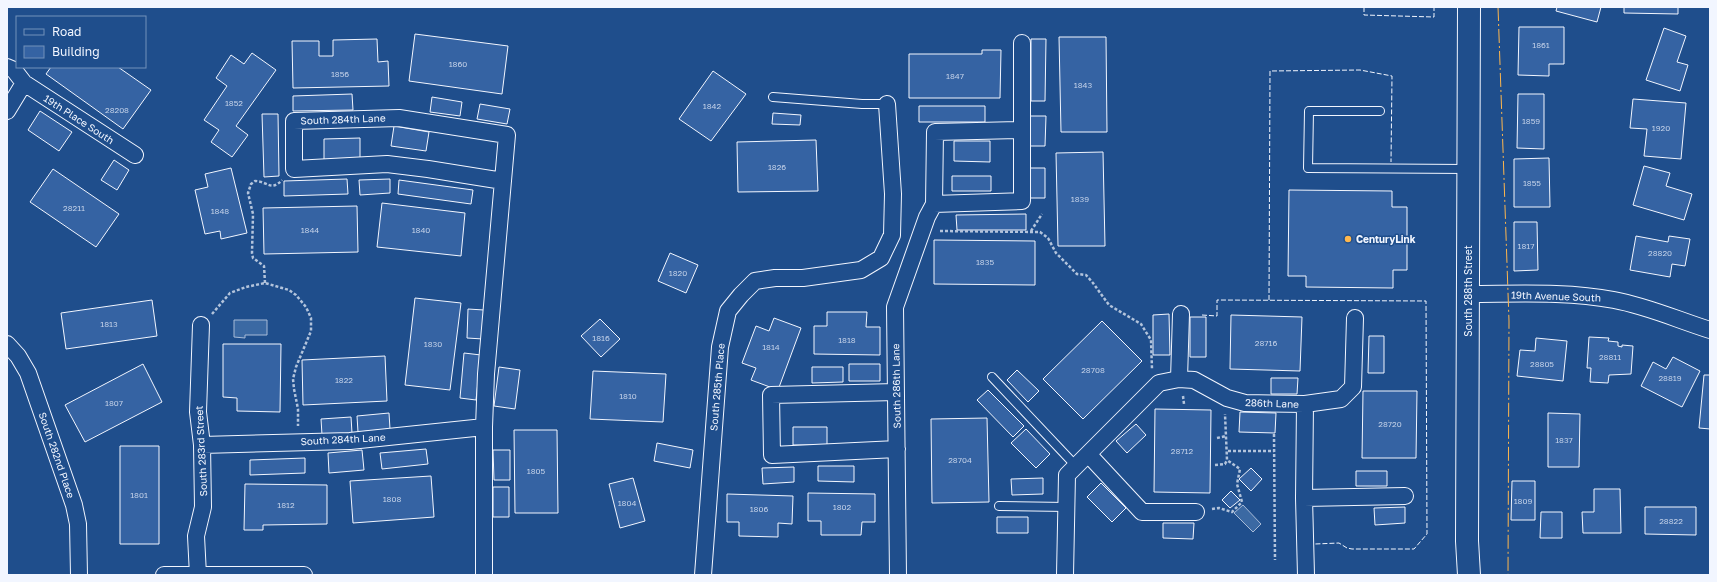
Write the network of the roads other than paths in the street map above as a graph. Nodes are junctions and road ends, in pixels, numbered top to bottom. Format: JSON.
{"nodes":[{"id":1,"x":1469,"y":7,"type":"edge"},
{"id":2,"x":1022,"y":43,"type":"dead end"},
{"id":3,"x":7,"y":67,"type":"edge"},
{"id":4,"x":24,"y":83,"type":"junction"},
{"id":5,"x":773,"y":97,"type":"dead end"},
{"id":6,"x":886,"y":104,"type":"joint"},
{"id":7,"x":7,"y":111,"type":"edge"},
{"id":8,"x":1380,"y":111,"type":"dead end"},
{"id":9,"x":1022,"y":130,"type":"junction"},
{"id":10,"x":135,"y":155,"type":"dead end"},
{"id":11,"x":1468,"y":169,"type":"junction"},
{"id":12,"x":503,"y":181,"type":"junction"},
{"id":13,"x":934,"y":204,"type":"junction"},
{"id":14,"x":1468,"y":294,"type":"junction"},
{"id":15,"x":1181,"y":314,"type":"dead end"},
{"id":16,"x":1355,"y":318,"type":"dead end"},
{"id":17,"x":201,"y":325,"type":"road end"},
{"id":18,"x":1710,"y":330,"type":"edge"},
{"id":19,"x":7,"y":344,"type":"edge"},
{"id":20,"x":992,"y":377,"type":"dead end"},
{"id":21,"x":1181,"y":386,"type":"junction"},
{"id":22,"x":896,"y":392,"type":"junction"},
{"id":23,"x":1305,"y":404,"type":"junction"},
{"id":24,"x":484,"y":427,"type":"junction"},
{"id":25,"x":202,"y":445,"type":"junction"},
{"id":26,"x":897,"y":449,"type":"junction"},
{"id":27,"x":1088,"y":454,"type":"junction"},
{"id":28,"x":1076,"y":466,"type":"junction"},
{"id":29,"x":1406,"y":496,"type":"dead end"},
{"id":30,"x":1304,"y":498,"type":"junction"},
{"id":31,"x":1000,"y":506,"type":"dead end"},
{"id":32,"x":1067,"y":507,"type":"junction"},
{"id":33,"x":1196,"y":512,"type":"road end"},
{"id":34,"x":198,"y":574,"type":"edge"},
{"id":35,"x":79,"y":575,"type":"edge"},
{"id":36,"x":164,"y":575,"type":"edge"},
{"id":37,"x":304,"y":575,"type":"edge"},
{"id":38,"x":484,"y":575,"type":"edge"},
{"id":39,"x":703,"y":575,"type":"edge"},
{"id":40,"x":898,"y":575,"type":"edge"},
{"id":41,"x":1065,"y":575,"type":"edge"},
{"id":42,"x":1306,"y":575,"type":"edge"},
{"id":43,"x":1469,"y":575,"type":"edge"}],
"edges":[{"from":1,"to":11,"type":"main road","name":"South 288th Street"},
{"from":2,"to":9,"type":"street"},
{"from":3,"to":4,"type":"street"},
{"from":4,"to":7,"type":"street"},
{"from":4,"to":10,"type":"street","name":"19th Place South"},
{"from":5,"to":6,"type":"lane"},
{"from":6,"to":39,"type":"street","name":"South 285th Place"},
{"from":8,"to":11,"type":"lane"},
{"from":9,"to":13,"type":"street","name":"South 286th Lane"},
{"from":9,"to":13,"type":"street"},
{"from":11,"to":14,"type":"main road","name":"South 288th Street"},
{"from":12,"to":12,"type":"street","name":"South 284th Lane"},
{"from":12,"to":24,"type":"street","name":"South 284th Lane"},
{"from":13,"to":22,"type":"street","name":"South 286th Lane"},
{"from":14,"to":18,"type":"street","name":"19th Avenue South"},
{"from":14,"to":43,"type":"main road","name":"South 288th Street"},
{"from":15,"to":21,"type":"street"},
{"from":16,"to":23,"type":"street"},
{"from":17,"to":25,"type":"street","name":"South 283rd Street"},
{"from":19,"to":35,"type":"street","name":"South 282nd Place"},
{"from":20,"to":28,"type":"lane"},
{"from":21,"to":23,"type":"street","name":"286th Lane"},
{"from":21,"to":27,"type":"street","name":"286th Lane"},
{"from":22,"to":26,"type":"street","name":"South 286th Lane"},
{"from":22,"to":26,"type":"street"},
{"from":23,"to":30,"type":"street","name":"286th Lane"},
{"from":24,"to":25,"type":"street","name":"South 284th Lane"},
{"from":24,"to":38,"type":"street","name":"South 284th Lane"},
{"from":25,"to":34,"type":"street","name":"South 283rd Street"},
{"from":26,"to":40,"type":"street","name":"South 286th Lane"},
{"from":27,"to":28,"type":"street","name":"286th Lane"},
{"from":27,"to":33,"type":"street"},
{"from":28,"to":32,"type":"street","name":"286th Lane"},
{"from":29,"to":30,"type":"street"},
{"from":30,"to":42,"type":"street","name":"286th Lane"},
{"from":31,"to":32,"type":"lane"},
{"from":32,"to":41,"type":"street","name":"286th Lane"},
{"from":34,"to":36,"type":"street"},
{"from":34,"to":37,"type":"street"}]}
